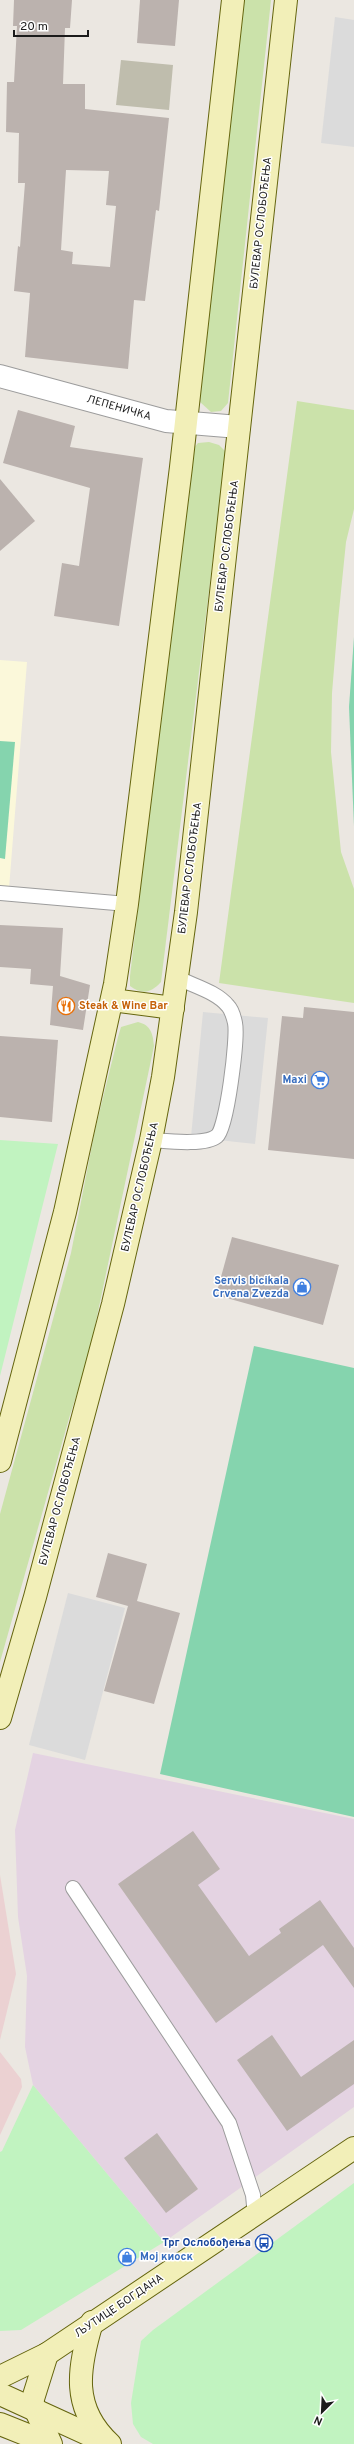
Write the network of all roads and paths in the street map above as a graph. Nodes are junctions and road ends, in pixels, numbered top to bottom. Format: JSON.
{"nodes":[{"id":1,"x":233,"y":0,"type":"edge"},
{"id":2,"x":286,"y":0,"type":"edge"},
{"id":3,"x":0,"y":376,"type":"edge"},
{"id":4,"x":186,"y":423,"type":"junction"},
{"id":5,"x":239,"y":427,"type":"junction"},
{"id":6,"x":0,"y":893,"type":"edge"},
{"id":7,"x":127,"y":904,"type":"junction"},
{"id":8,"x":178,"y":978,"type":"junction"},
{"id":9,"x":112,"y":1000,"type":"junction"},
{"id":10,"x":173,"y":1008,"type":"junction"},
{"id":11,"x":151,"y":1140,"type":"junction"},
{"id":12,"x":0,"y":1461,"type":"edge"},
{"id":13,"x":0,"y":1718,"type":"edge"},
{"id":14,"x":73,"y":1888,"type":"dead end"},
{"id":15,"x":354,"y":2148,"type":"edge"},
{"id":16,"x":255,"y":2216,"type":"junction"},
{"id":17,"x":92,"y":2322,"type":"junction"},
{"id":18,"x":47,"y":2354,"type":"junction"},
{"id":19,"x":0,"y":2377,"type":"edge"},
{"id":20,"x":0,"y":2394,"type":"edge"},
{"id":21,"x":34,"y":2409,"type":"junction"},
{"id":22,"x":0,"y":2424,"type":"edge"},
{"id":23,"x":50,"y":2444,"type":"edge"},
{"id":24,"x":110,"y":2444,"type":"edge"}],
"edges":[{"from":1,"to":4,"type":"main road"},
{"from":2,"to":5,"type":"main road","name":"БУЛЕВАР ОСЛОБОЂЕЊА"},
{"from":3,"to":4,"type":"street","name":"ЛЕПЕНИЧКА"},
{"from":4,"to":5,"type":"street","name":"ЛЕПЕНИЧКА"},
{"from":4,"to":7,"type":"main road"},
{"from":5,"to":8,"type":"main road","name":"БУЛЕВАР ОСЛОБОЂЕЊА"},
{"from":6,"to":7,"type":"lane"},
{"from":7,"to":9,"type":"main road"},
{"from":8,"to":10,"type":"main road","name":"БУЛЕВАР ОСЛОБОЂЕЊА"},
{"from":8,"to":11,"type":"lane"},
{"from":9,"to":10,"type":"main road"},
{"from":9,"to":12,"type":"main road"},
{"from":10,"to":11,"type":"main road","name":"БУЛЕВАР ОСЛОБОЂЕЊА"},
{"from":11,"to":13,"type":"main road","name":"БУЛЕВАР ОСЛОБОЂЕЊА"},
{"from":14,"to":16,"type":"lane"},
{"from":15,"to":16,"type":"main road","name":"ЉУТИЦЕ БОГДАНА"},
{"from":16,"to":17,"type":"main road","name":"ЉУТИЦЕ БОГДАНА"},
{"from":17,"to":18,"type":"main road","name":"ЉУТИЦЕ БОГДАНА"},
{"from":17,"to":24,"type":"main road"},
{"from":18,"to":19,"type":"main road","name":"ЉУТИЦЕ БОГДАНА"},
{"from":18,"to":21,"type":"main road"},
{"from":20,"to":21,"type":"main road"},
{"from":21,"to":23,"type":"main road"},
{"from":21,"to":24,"type":"main road"},
{"from":22,"to":23,"type":"main road"}]}
